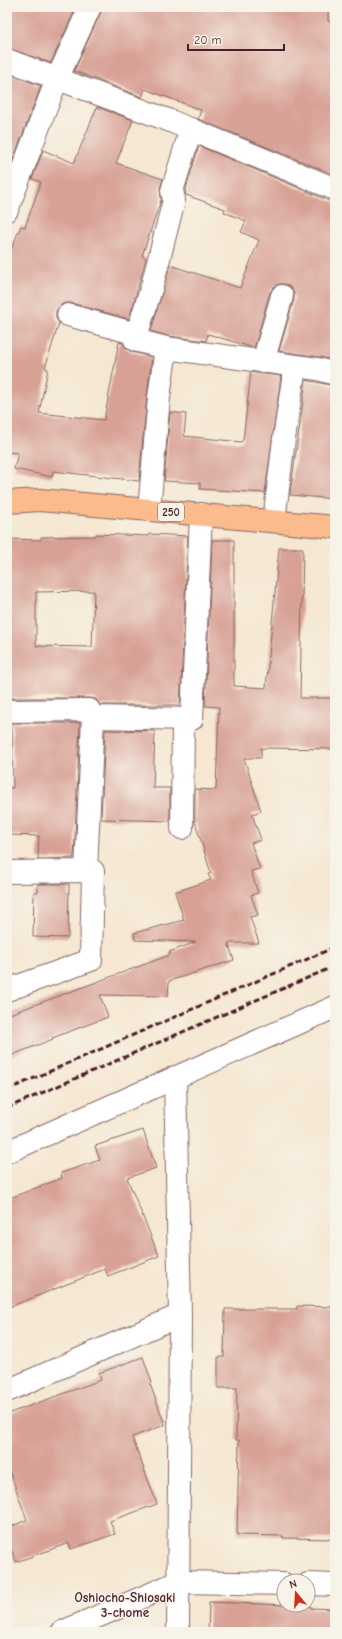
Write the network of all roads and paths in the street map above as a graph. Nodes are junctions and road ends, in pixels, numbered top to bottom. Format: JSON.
{"nodes":[{"id":1,"x":90,"y":7,"type":"edge"},
{"id":2,"x":7,"y":60,"type":"edge"},
{"id":3,"x":57,"y":79,"type":"junction"},
{"id":4,"x":191,"y":129,"type":"junction"},
{"id":5,"x":335,"y":189,"type":"edge"},
{"id":6,"x":7,"y":210,"type":"edge"},
{"id":7,"x":282,"y":296,"type":"dead end"},
{"id":8,"x":68,"y":315,"type":"dead end"},
{"id":9,"x":136,"y":337,"type":"junction"},
{"id":10,"x":166,"y":348,"type":"junction"},
{"id":11,"x":263,"y":362,"type":"junction"},
{"id":12,"x":295,"y":366,"type":"junction"},
{"id":13,"x":335,"y":374,"type":"edge"},
{"id":14,"x":7,"y":502,"type":"edge"},
{"id":15,"x":149,"y":510,"type":"junction"},
{"id":16,"x":201,"y":514,"type":"junction"},
{"id":17,"x":274,"y":521,"type":"junction"},
{"id":18,"x":335,"y":527,"type":"edge"},
{"id":19,"x":7,"y":711,"type":"edge"},
{"id":20,"x":93,"y":717,"type":"junction"},
{"id":21,"x":183,"y":719,"type":"junction"},
{"id":22,"x":182,"y":828,"type":"dead end"},
{"id":23,"x":86,"y":871,"type":"junction"},
{"id":24,"x":7,"y":872,"type":"edge"},
{"id":25,"x":7,"y":990,"type":"edge"},
{"id":26,"x":335,"y":1007,"type":"edge"},
{"id":27,"x":175,"y":1077,"type":"junction"},
{"id":28,"x":7,"y":1152,"type":"edge"},
{"id":29,"x":180,"y":1315,"type":"junction"},
{"id":30,"x":7,"y":1390,"type":"edge"},
{"id":31,"x":178,"y":1582,"type":"junction"},
{"id":32,"x":276,"y":1584,"type":"edge"},
{"id":33,"x":316,"y":1584,"type":"edge"},
{"id":34,"x":335,"y":1585,"type":"edge"},
{"id":35,"x":62,"y":1632,"type":"edge"},
{"id":36,"x":178,"y":1632,"type":"edge"}],
"edges":[{"from":1,"to":3,"type":"street"},
{"from":2,"to":3,"type":"street"},
{"from":3,"to":4,"type":"street"},
{"from":3,"to":6,"type":"street"},
{"from":4,"to":5,"type":"street"},
{"from":4,"to":9,"type":"street"},
{"from":7,"to":11,"type":"street"},
{"from":8,"to":9,"type":"street"},
{"from":9,"to":10,"type":"street"},
{"from":10,"to":11,"type":"street"},
{"from":10,"to":15,"type":"street"},
{"from":11,"to":12,"type":"street"},
{"from":12,"to":13,"type":"street"},
{"from":12,"to":17,"type":"street"},
{"from":14,"to":15,"type":"highway","number":"250"},
{"from":15,"to":16,"type":"highway","number":"250"},
{"from":16,"to":17,"type":"highway","number":"250"},
{"from":16,"to":21,"type":"street"},
{"from":17,"to":18,"type":"highway","number":"250"},
{"from":19,"to":20,"type":"street"},
{"from":20,"to":21,"type":"street"},
{"from":20,"to":23,"type":"street"},
{"from":21,"to":22,"type":"street"},
{"from":23,"to":24,"type":"street"},
{"from":23,"to":25,"type":"street"},
{"from":26,"to":27,"type":"street"},
{"from":27,"to":28,"type":"street"},
{"from":27,"to":29,"type":"street"},
{"from":29,"to":30,"type":"street"},
{"from":29,"to":31,"type":"street"},
{"from":31,"to":32,"type":"street"},
{"from":31,"to":35,"type":"street"},
{"from":31,"to":36,"type":"street"},
{"from":33,"to":34,"type":"street"}]}
